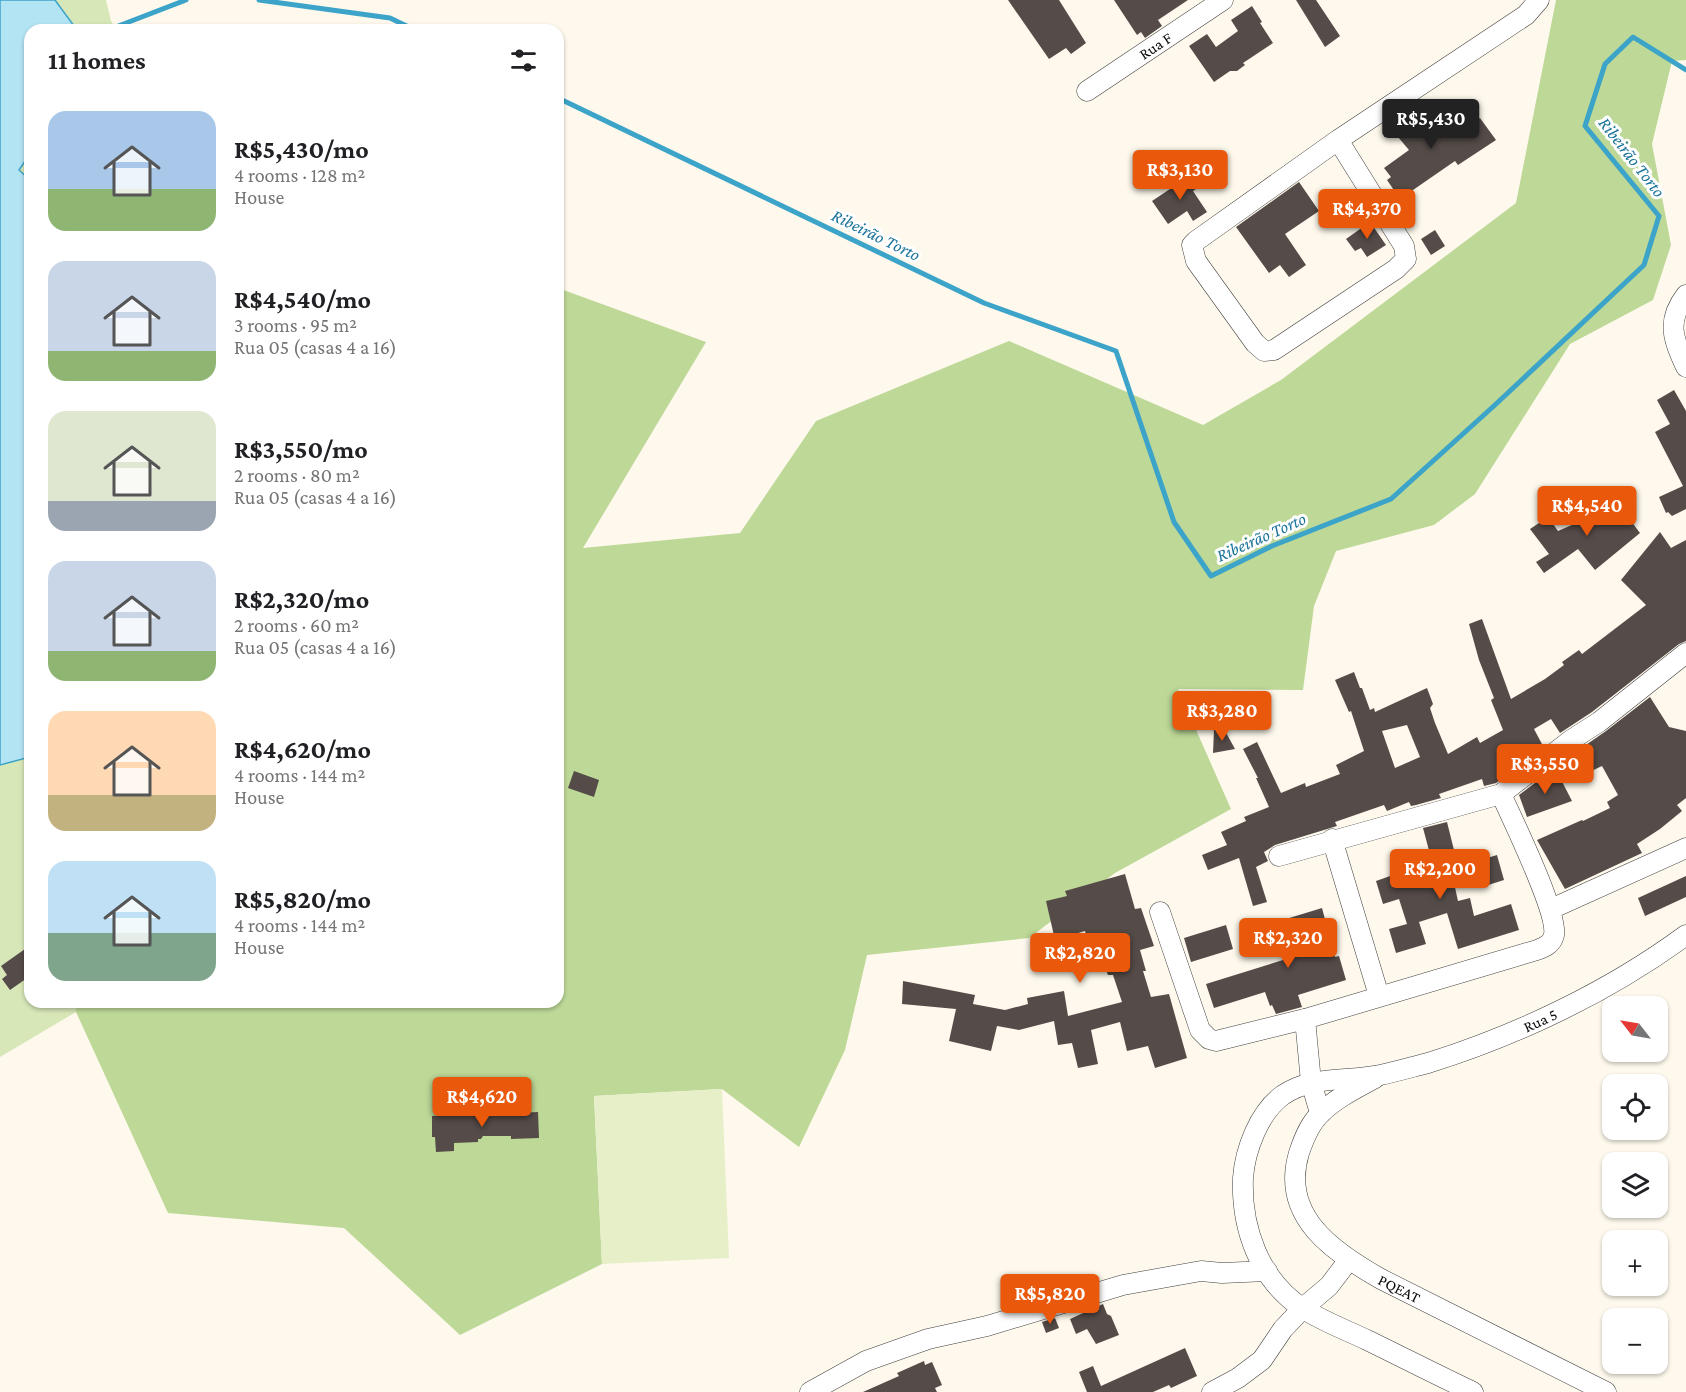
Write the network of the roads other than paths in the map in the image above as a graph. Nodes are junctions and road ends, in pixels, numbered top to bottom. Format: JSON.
{"nodes":[{"id":1,"x":1223,"y":0,"type":"edge"},
{"id":2,"x":1539,"y":0,"type":"edge"},
{"id":3,"x":1088,"y":91,"type":"dead end"},
{"id":4,"x":1338,"y":140,"type":"junction"},
{"id":5,"x":1686,"y":295,"type":"edge"},
{"id":6,"x":1686,"y":367,"type":"edge"},
{"id":7,"x":1686,"y":653,"type":"edge"},
{"id":8,"x":1501,"y":794,"type":"junction"},
{"id":9,"x":1332,"y":839,"type":"junction"},
{"id":10,"x":1686,"y":848,"type":"edge"},
{"id":11,"x":1279,"y":856,"type":"dead end"},
{"id":12,"x":1551,"y":909,"type":"junction"},
{"id":13,"x":1160,"y":912,"type":"dead end"},
{"id":14,"x":1686,"y":935,"type":"edge"},
{"id":15,"x":1379,"y":996,"type":"junction"},
{"id":16,"x":1305,"y":1019,"type":"junction"},
{"id":17,"x":1378,"y":1076,"type":"junction"},
{"id":18,"x":1311,"y":1082,"type":"junction"},
{"id":19,"x":1320,"y":1113,"type":"junction"},
{"id":20,"x":1348,"y":1261,"type":"junction"},
{"id":21,"x":1267,"y":1271,"type":"junction"},
{"id":22,"x":1303,"y":1308,"type":"junction"},
{"id":23,"x":810,"y":1392,"type":"edge"},
{"id":24,"x":1212,"y":1392,"type":"edge"},
{"id":25,"x":1473,"y":1392,"type":"edge"},
{"id":26,"x":1606,"y":1392,"type":"edge"}],
"edges":[{"from":1,"to":3,"type":"street","name":"Rua F"},
{"from":2,"to":4,"type":"street"},
{"from":4,"to":4,"type":"street"},
{"from":5,"to":6,"type":"street"},
{"from":7,"to":8,"type":"street"},
{"from":8,"to":9,"type":"street"},
{"from":8,"to":12,"type":"street"},
{"from":9,"to":11,"type":"street"},
{"from":9,"to":15,"type":"street"},
{"from":10,"to":12,"type":"street"},
{"from":12,"to":15,"type":"street"},
{"from":13,"to":16,"type":"street"},
{"from":14,"to":17,"type":"street","name":"Rua 5"},
{"from":15,"to":16,"type":"street"},
{"from":16,"to":18,"type":"street"},
{"from":17,"to":18,"type":"street"},
{"from":17,"to":19,"type":"street"},
{"from":18,"to":19,"type":"street"},
{"from":18,"to":21,"type":"street"},
{"from":19,"to":20,"type":"street","name":"PQEAT"},
{"from":20,"to":22,"type":"street"},
{"from":20,"to":26,"type":"street","name":"PQEAT"},
{"from":21,"to":22,"type":"street"},
{"from":21,"to":23,"type":"street"},
{"from":22,"to":24,"type":"street"},
{"from":22,"to":25,"type":"street"}]}
